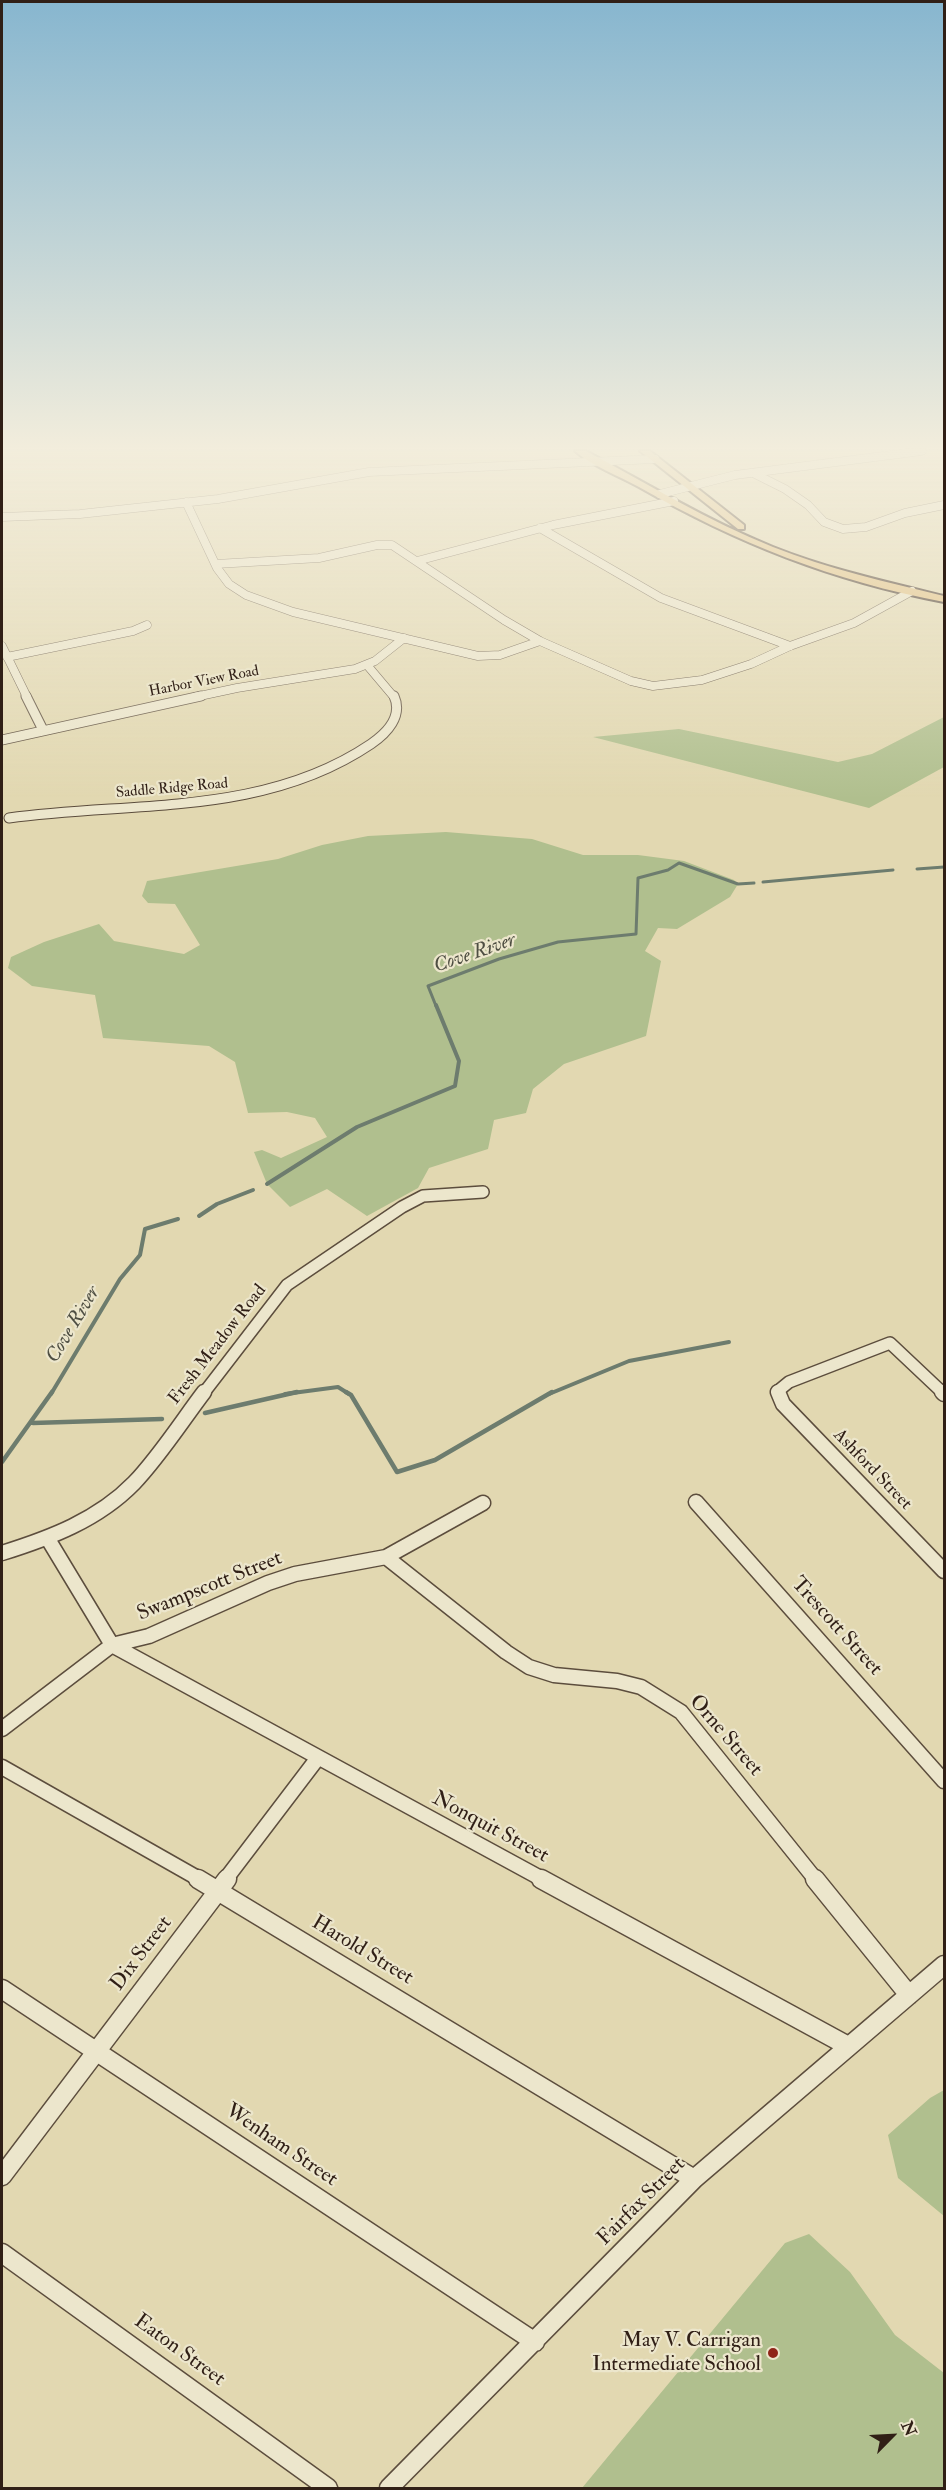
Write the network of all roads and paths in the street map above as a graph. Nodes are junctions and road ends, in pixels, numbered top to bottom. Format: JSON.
{"nodes":[{"id":1,"x":218,"y":567,"type":"edge"},
{"id":2,"x":426,"y":567,"type":"edge"},
{"id":3,"x":608,"y":567,"type":"edge"},
{"id":4,"x":825,"y":567,"type":"edge"},
{"id":5,"x":844,"y":567,"type":"edge"},
{"id":6,"x":945,"y":590,"type":"edge"},
{"id":7,"x":912,"y":591,"type":"junction"},
{"id":8,"x":945,"y":599,"type":"edge"},
{"id":9,"x":147,"y":625,"type":"dead end"},
{"id":10,"x":404,"y":638,"type":"junction"},
{"id":11,"x":540,"y":641,"type":"junction"},
{"id":12,"x":2,"y":646,"type":"edge"},
{"id":13,"x":790,"y":646,"type":"junction"},
{"id":14,"x":7,"y":657,"type":"junction"},
{"id":15,"x":367,"y":665,"type":"junction"},
{"id":16,"x":43,"y":730,"type":"junction"},
{"id":17,"x":2,"y":740,"type":"edge"},
{"id":18,"x":9,"y":818,"type":"dead end"},
{"id":19,"x":483,"y":1192,"type":"dead end"},
{"id":20,"x":945,"y":1394,"type":"edge"},
{"id":21,"x":696,"y":1502,"type":"dead end"},
{"id":22,"x":483,"y":1503,"type":"dead end"},
{"id":23,"x":48,"y":1539,"type":"junction"},
{"id":24,"x":2,"y":1553,"type":"edge"},
{"id":25,"x":386,"y":1557,"type":"junction"},
{"id":26,"x":945,"y":1571,"type":"edge"},
{"id":27,"x":112,"y":1645,"type":"junction"},
{"id":28,"x":2,"y":1729,"type":"edge"},
{"id":29,"x":317,"y":1759,"type":"junction"},
{"id":30,"x":2,"y":1767,"type":"edge"},
{"id":31,"x":945,"y":1781,"type":"edge"},
{"id":32,"x":218,"y":1890,"type":"junction"},
{"id":33,"x":945,"y":1965,"type":"edge"},
{"id":34,"x":2,"y":1989,"type":"edge"},
{"id":35,"x":909,"y":1995,"type":"junction"},
{"id":36,"x":848,"y":2046,"type":"junction"},
{"id":37,"x":98,"y":2051,"type":"junction"},
{"id":38,"x":2,"y":2176,"type":"edge"},
{"id":39,"x":694,"y":2179,"type":"junction"},
{"id":40,"x":2,"y":2253,"type":"edge"},
{"id":41,"x":535,"y":2342,"type":"junction"},
{"id":42,"x":328,"y":2488,"type":"edge"},
{"id":43,"x":388,"y":2488,"type":"edge"}],
"edges":[{"from":1,"to":10,"type":"street"},
{"from":2,"to":11,"type":"street"},
{"from":3,"to":13,"type":"street"},
{"from":4,"to":7,"type":"highway"},
{"from":5,"to":6,"type":"highway"},
{"from":7,"to":8,"type":"highway"},
{"from":7,"to":13,"type":"street"},
{"from":9,"to":14,"type":"street"},
{"from":10,"to":11,"type":"street"},
{"from":10,"to":15,"type":"street","name":"Harbor View Road"},
{"from":11,"to":13,"type":"street"},
{"from":12,"to":14,"type":"street"},
{"from":14,"to":16,"type":"street"},
{"from":15,"to":16,"type":"street","name":"Harbor View Road"},
{"from":15,"to":18,"type":"street","name":"Saddle Ridge Road"},
{"from":16,"to":17,"type":"street","name":"Harbor View Road"},
{"from":19,"to":23,"type":"street","name":"Fresh Meadow Road"},
{"from":20,"to":26,"type":"street","name":"Ashford Street"},
{"from":21,"to":31,"type":"street","name":"Trescott Street"},
{"from":22,"to":25,"type":"street","name":"Swampscott Street"},
{"from":23,"to":24,"type":"street","name":"Fresh Meadow Road"},
{"from":23,"to":27,"type":"street"},
{"from":25,"to":27,"type":"street","name":"Swampscott Street"},
{"from":25,"to":35,"type":"street","name":"Orne Street"},
{"from":27,"to":28,"type":"street","name":"Swampscott Street"},
{"from":27,"to":29,"type":"street","name":"Nonquit Street"},
{"from":29,"to":32,"type":"street","name":"Dix Street"},
{"from":29,"to":36,"type":"street","name":"Nonquit Street"},
{"from":30,"to":32,"type":"street","name":"Harold Street"},
{"from":32,"to":37,"type":"street","name":"Dix Street"},
{"from":32,"to":39,"type":"street","name":"Harold Street"},
{"from":33,"to":35,"type":"street","name":"Fairfax Street"},
{"from":34,"to":37,"type":"street","name":"Wenham Street"},
{"from":35,"to":36,"type":"street","name":"Fairfax Street"},
{"from":36,"to":39,"type":"street","name":"Fairfax Street"},
{"from":37,"to":38,"type":"street","name":"Dix Street"},
{"from":37,"to":41,"type":"street","name":"Wenham Street"},
{"from":39,"to":41,"type":"street","name":"Fairfax Street"},
{"from":40,"to":42,"type":"street","name":"Eaton Street"},
{"from":41,"to":43,"type":"street","name":"Fairfax Street"}]}
